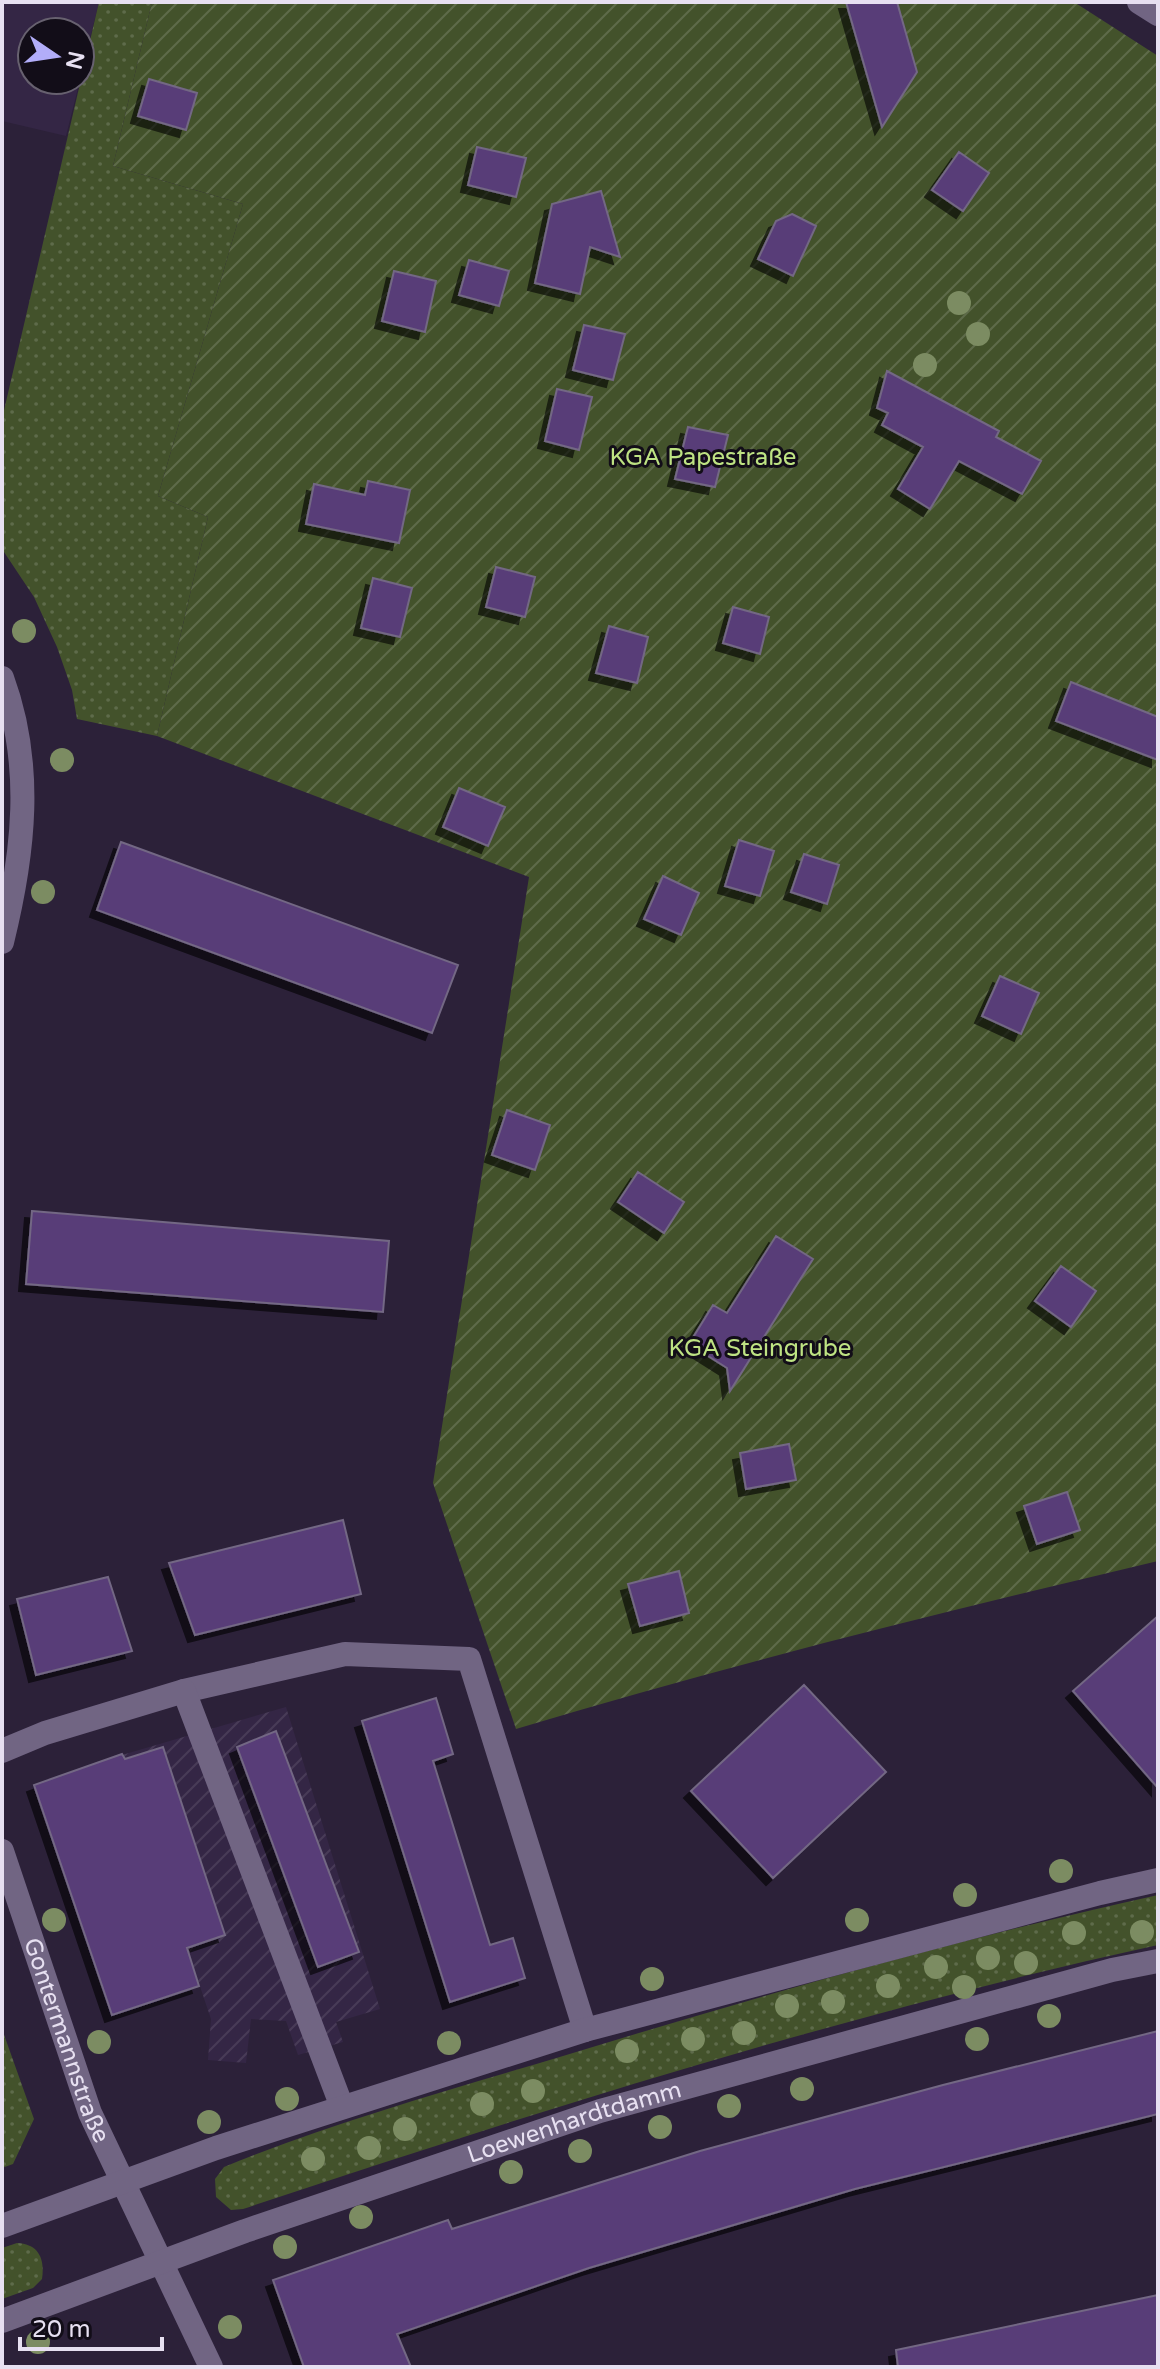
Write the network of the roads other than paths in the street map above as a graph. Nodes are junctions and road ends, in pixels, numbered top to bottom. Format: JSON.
{"nodes":[{"id":1,"x":1139,"y":2,"type":"edge"},
{"id":2,"x":1158,"y":14,"type":"edge"},
{"id":3,"x":2,"y":678,"type":"edge"},
{"id":4,"x":2,"y":942,"type":"edge"},
{"id":5,"x":184,"y":1691,"type":"junction"},
{"id":6,"x":2,"y":1751,"type":"edge"},
{"id":7,"x":2,"y":1851,"type":"edge"},
{"id":8,"x":1158,"y":1880,"type":"edge"},
{"id":9,"x":1158,"y":1961,"type":"edge"},
{"id":10,"x":585,"y":2030,"type":"junction"},
{"id":11,"x":342,"y":2107,"type":"junction"},
{"id":12,"x":122,"y":2182,"type":"junction"},
{"id":13,"x":2,"y":2226,"type":"edge"},
{"id":14,"x":160,"y":2262,"type":"junction"},
{"id":15,"x":2,"y":2321,"type":"edge"},
{"id":16,"x":211,"y":2367,"type":"edge"}],
"edges":[{"from":1,"to":2,"type":"street"},
{"from":3,"to":4,"type":"street"},
{"from":5,"to":6,"type":"street"},
{"from":5,"to":10,"type":"street"},
{"from":5,"to":11,"type":"street"},
{"from":7,"to":12,"type":"street","name":"Gontermannstraße"},
{"from":8,"to":10,"type":"street"},
{"from":9,"to":14,"type":"street","name":"Loewenhardtdamm"},
{"from":10,"to":11,"type":"street"},
{"from":11,"to":12,"type":"street"},
{"from":12,"to":13,"type":"street"},
{"from":12,"to":14,"type":"street","name":"Gontermannstraße"},
{"from":14,"to":15,"type":"street","name":"Loewenhardtdamm"},
{"from":14,"to":16,"type":"street","name":"Gontermannstraße"}]}
